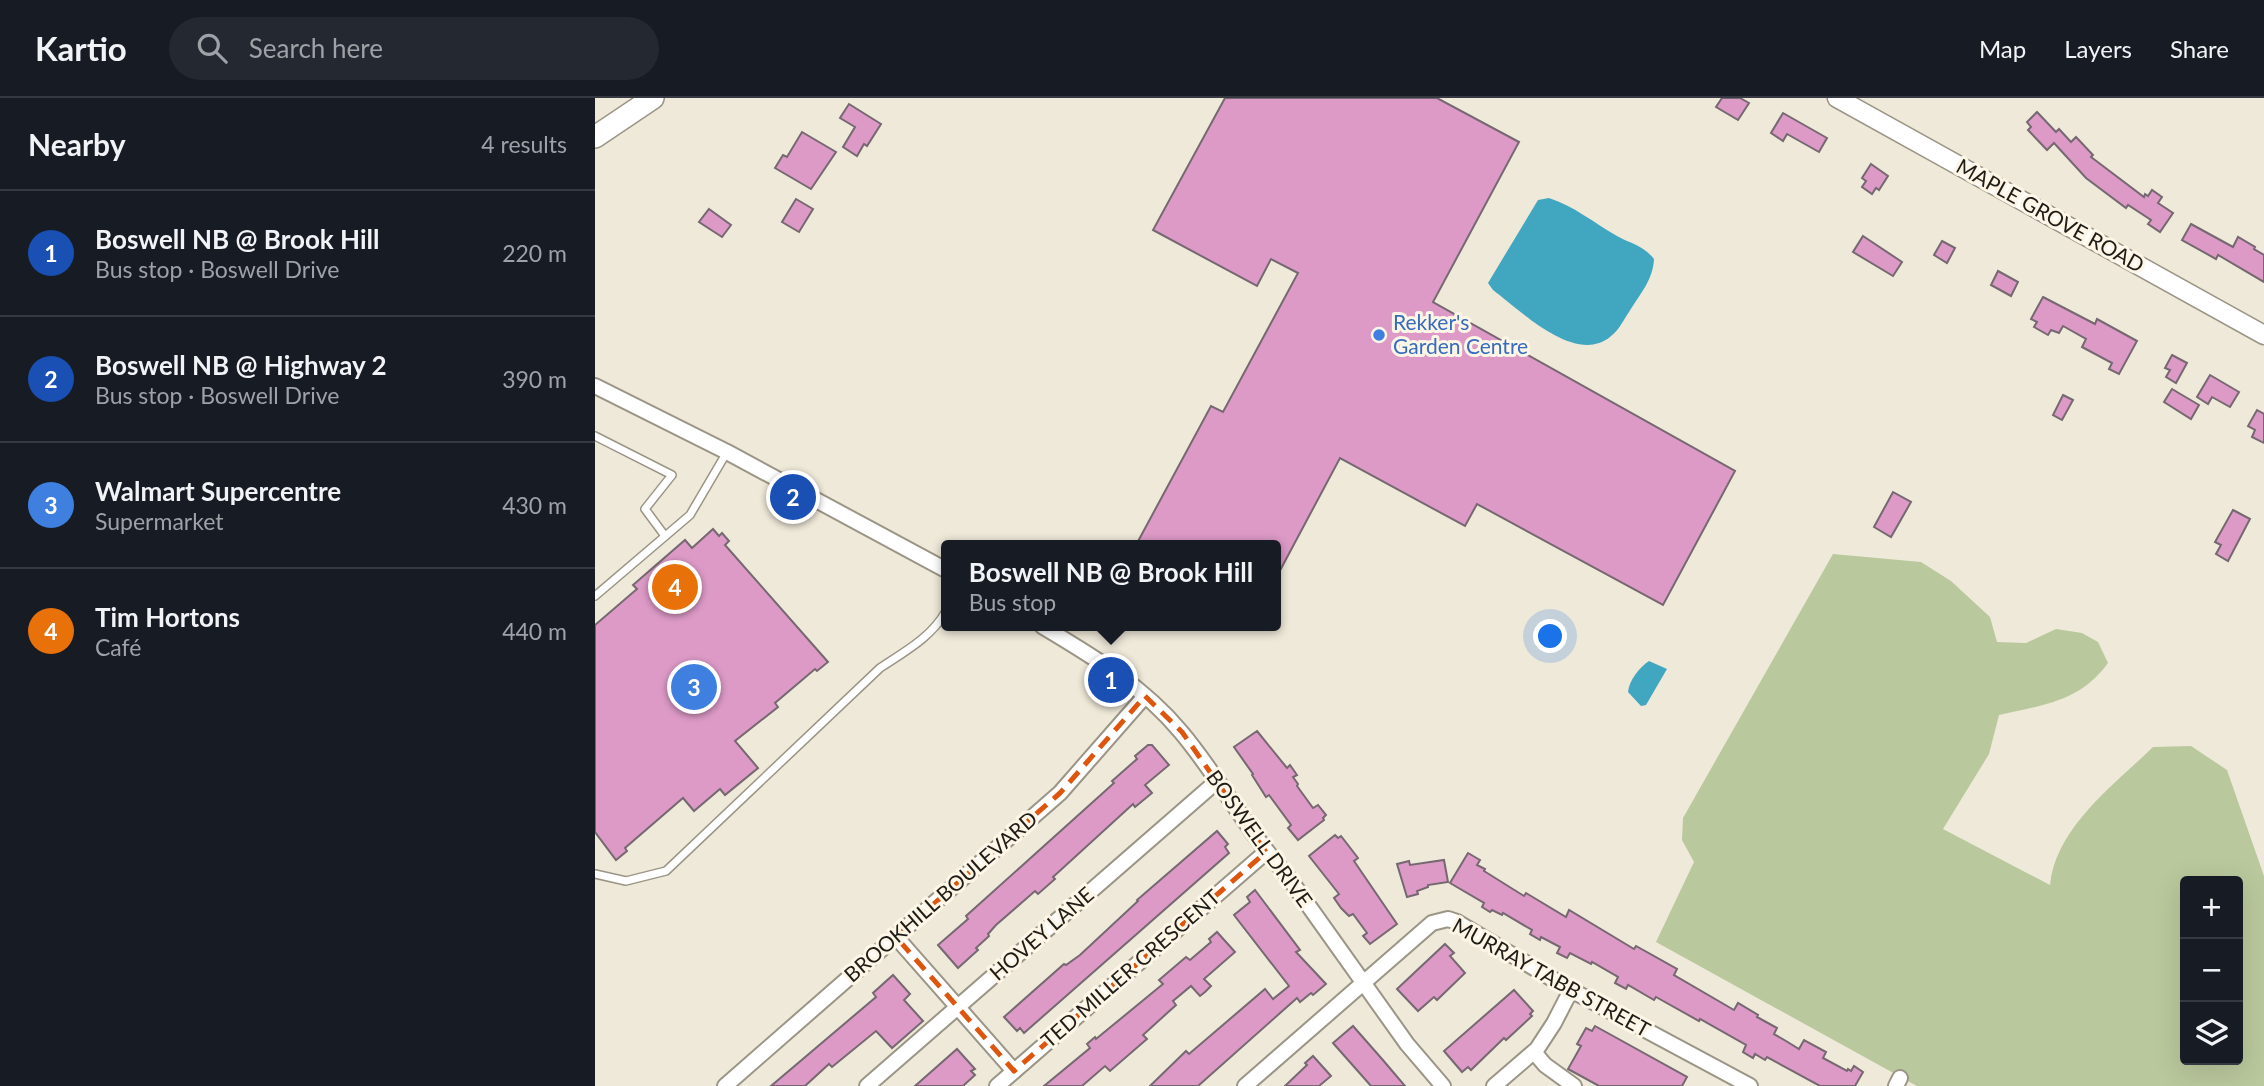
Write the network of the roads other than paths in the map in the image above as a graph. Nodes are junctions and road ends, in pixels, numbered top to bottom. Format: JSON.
{"nodes":[{"id":1,"x":653,"y":98,"type":"edge"},
{"id":2,"x":1837,"y":98,"type":"edge"},
{"id":3,"x":595,"y":137,"type":"edge"},
{"id":4,"x":2264,"y":335,"type":"edge"},
{"id":5,"x":595,"y":386,"type":"edge"},
{"id":6,"x":595,"y":436,"type":"edge"},
{"id":7,"x":727,"y":452,"type":"junction"},
{"id":8,"x":665,"y":536,"type":"junction"},
{"id":9,"x":941,"y":567,"type":"edge"},
{"id":10,"x":595,"y":596,"type":"edge"},
{"id":11,"x":941,"y":622,"type":"edge"},
{"id":12,"x":1050,"y":631,"type":"edge"},
{"id":13,"x":1145,"y":696,"type":"junction"},
{"id":14,"x":1216,"y":782,"type":"junction"},
{"id":15,"x":1266,"y":852,"type":"junction"},
{"id":16,"x":595,"y":874,"type":"edge"},
{"id":17,"x":896,"y":937,"type":"junction"},
{"id":18,"x":1363,"y":982,"type":"junction"},
{"id":19,"x":1571,"y":989,"type":"junction"},
{"id":20,"x":957,"y":1007,"type":"junction"},
{"id":21,"x":1534,"y":1052,"type":"junction"},
{"id":22,"x":1014,"y":1071,"type":"junction"},
{"id":23,"x":726,"y":1086,"type":"edge"},
{"id":24,"x":867,"y":1086,"type":"edge"},
{"id":25,"x":997,"y":1086,"type":"edge"},
{"id":26,"x":1245,"y":1086,"type":"edge"},
{"id":27,"x":1443,"y":1086,"type":"edge"},
{"id":28,"x":1494,"y":1086,"type":"edge"},
{"id":29,"x":1574,"y":1086,"type":"edge"},
{"id":30,"x":1750,"y":1086,"type":"edge"}],
"edges":[{"from":1,"to":3,"type":"main road"},
{"from":2,"to":4,"type":"street","name":"MAPLE GROVE ROAD"},
{"from":5,"to":7,"type":"street"},
{"from":6,"to":8,"type":"lane"},
{"from":7,"to":8,"type":"lane"},
{"from":7,"to":9,"type":"street"},
{"from":8,"to":10,"type":"lane"},
{"from":11,"to":16,"type":"lane"},
{"from":12,"to":13,"type":"street","name":"BOSWELL DRIVE"},
{"from":13,"to":14,"type":"street","name":"BOSWELL DRIVE"},
{"from":13,"to":17,"type":"street","name":"BROOKHILL BOULEVARD"},
{"from":14,"to":15,"type":"street","name":"BOSWELL DRIVE"},
{"from":14,"to":20,"type":"street","name":"HOVEY LANE"},
{"from":15,"to":18,"type":"street","name":"BOSWELL DRIVE"},
{"from":15,"to":22,"type":"street","name":"TED MILLER CRESCENT"},
{"from":17,"to":20,"type":"street"},
{"from":17,"to":23,"type":"street","name":"BROOKHILL BOULEVARD"},
{"from":18,"to":19,"type":"street","name":"MURRAY TABB STREET"},
{"from":18,"to":26,"type":"street"},
{"from":18,"to":27,"type":"street","name":"BOSWELL DRIVE"},
{"from":19,"to":21,"type":"street"},
{"from":19,"to":30,"type":"street","name":"MURRAY TABB STREET"},
{"from":20,"to":22,"type":"street"},
{"from":20,"to":24,"type":"street","name":"HOVEY LANE"},
{"from":21,"to":28,"type":"street"},
{"from":21,"to":29,"type":"street"},
{"from":22,"to":25,"type":"street","name":"TED MILLER CRESCENT"}]}
